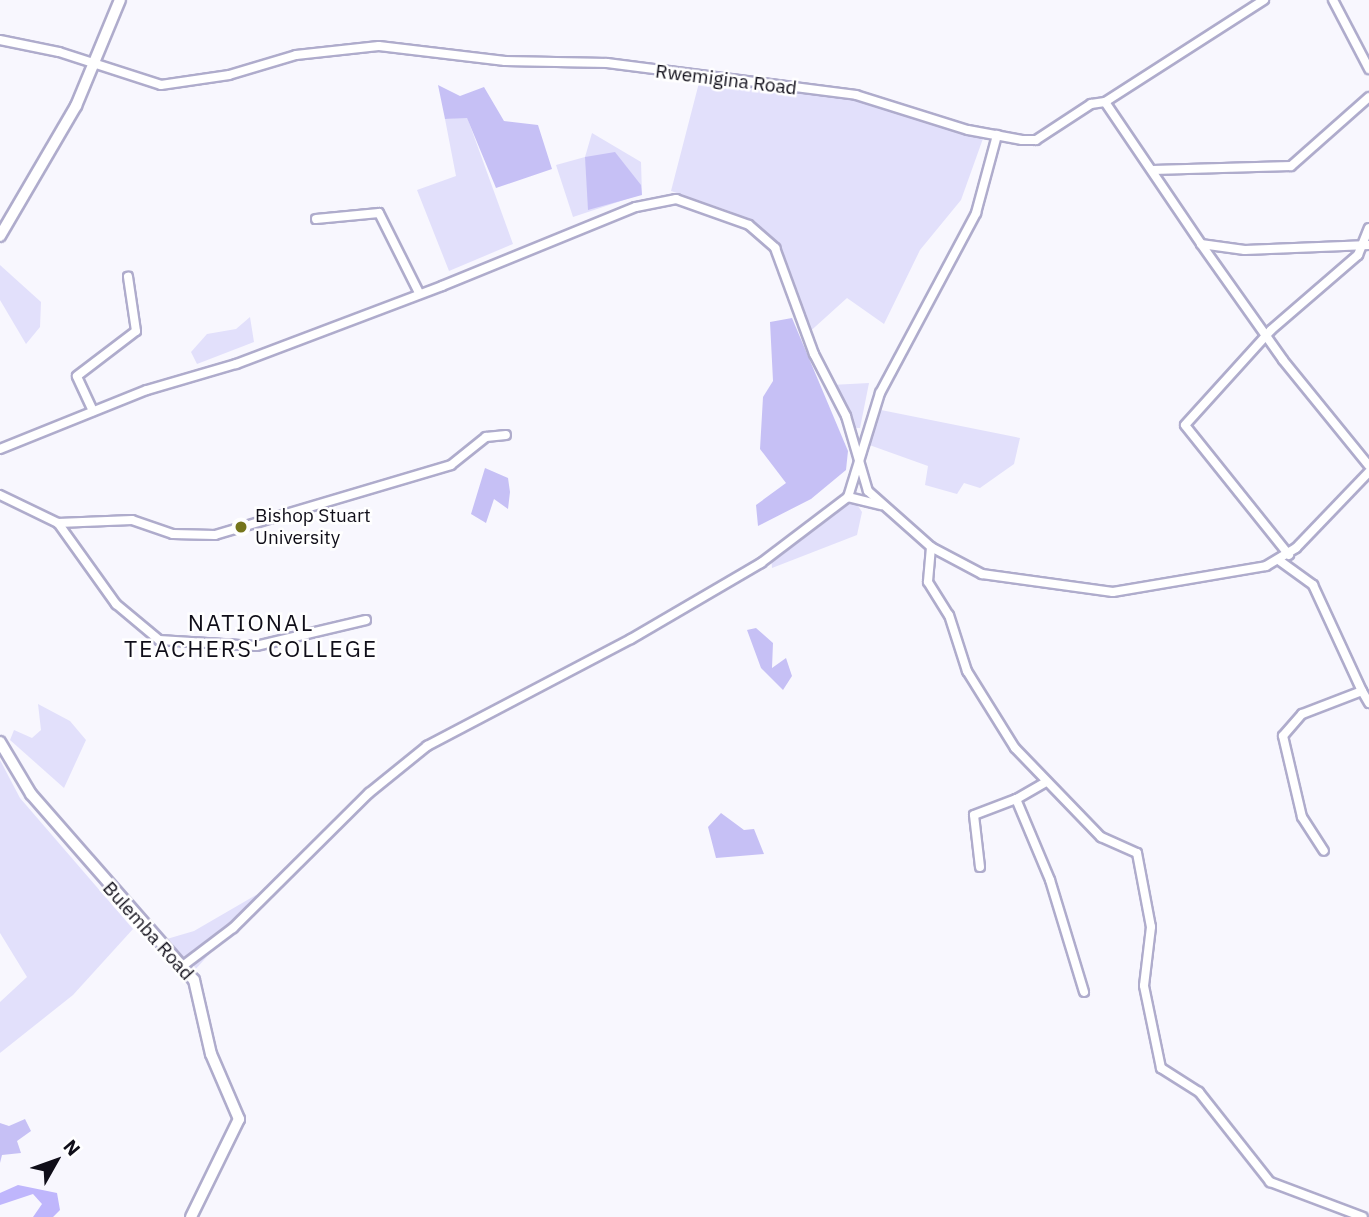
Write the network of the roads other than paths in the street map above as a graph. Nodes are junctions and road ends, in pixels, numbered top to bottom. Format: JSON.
{"nodes":[{"id":1,"x":120,"y":0,"type":"edge"},
{"id":2,"x":1264,"y":0,"type":"edge"},
{"id":3,"x":1333,"y":0,"type":"edge"},
{"id":4,"x":0,"y":40,"type":"edge"},
{"id":5,"x":92,"y":63,"type":"junction"},
{"id":6,"x":1369,"y":69,"type":"edge"},
{"id":7,"x":1369,"y":97,"type":"edge"},
{"id":8,"x":1105,"y":102,"type":"junction"},
{"id":9,"x":997,"y":135,"type":"junction"},
{"id":10,"x":1153,"y":170,"type":"junction"},
{"id":11,"x":316,"y":219,"type":"dead end"},
{"id":12,"x":1369,"y":228,"type":"edge"},
{"id":13,"x":0,"y":236,"type":"edge"},
{"id":14,"x":1201,"y":244,"type":"junction"},
{"id":15,"x":1366,"y":245,"type":"edge"},
{"id":16,"x":128,"y":277,"type":"dead end"},
{"id":17,"x":419,"y":293,"type":"junction"},
{"id":18,"x":1268,"y":337,"type":"junction"},
{"id":19,"x":93,"y":411,"type":"junction"},
{"id":20,"x":506,"y":435,"type":"dead end"},
{"id":21,"x":0,"y":449,"type":"edge"},
{"id":22,"x":1369,"y":466,"type":"edge"},
{"id":23,"x":858,"y":468,"type":"junction"},
{"id":24,"x":1369,"y":472,"type":"edge"},
{"id":25,"x":0,"y":495,"type":"edge"},
{"id":26,"x":848,"y":497,"type":"junction"},
{"id":27,"x":881,"y":505,"type":"junction"},
{"id":28,"x":58,"y":523,"type":"junction"},
{"id":29,"x":931,"y":547,"type":"junction"},
{"id":30,"x":1289,"y":555,"type":"junction"},
{"id":31,"x":1280,"y":562,"type":"junction"},
{"id":32,"x":366,"y":620,"type":"dead end"},
{"id":33,"x":1362,"y":691,"type":"junction"},
{"id":34,"x":1369,"y":703,"type":"edge"},
{"id":35,"x":0,"y":742,"type":"edge"},
{"id":36,"x":1046,"y":782,"type":"junction"},
{"id":37,"x":1016,"y":799,"type":"junction"},
{"id":38,"x":1324,"y":850,"type":"dead end"},
{"id":39,"x":980,"y":867,"type":"dead end"},
{"id":40,"x":184,"y":965,"type":"junction"},
{"id":41,"x":1084,"y":992,"type":"dead end"},
{"id":42,"x":191,"y":1217,"type":"edge"},
{"id":43,"x":1363,"y":1217,"type":"edge"}],
"edges":[{"from":1,"to":5,"type":"main road"},
{"from":2,"to":8,"type":"street","name":"Rwemigina Road"},
{"from":3,"to":6,"type":"street"},
{"from":4,"to":5,"type":"street","name":"Rwemigina Road"},
{"from":5,"to":9,"type":"street","name":"Rwemigina Road"},
{"from":5,"to":13,"type":"main road"},
{"from":7,"to":10,"type":"street"},
{"from":8,"to":9,"type":"street","name":"Rwemigina Road"},
{"from":8,"to":10,"type":"street"},
{"from":9,"to":23,"type":"street"},
{"from":10,"to":14,"type":"street"},
{"from":11,"to":17,"type":"street"},
{"from":12,"to":15,"type":"street"},
{"from":14,"to":15,"type":"street"},
{"from":14,"to":18,"type":"street"},
{"from":15,"to":18,"type":"street"},
{"from":16,"to":19,"type":"street"},
{"from":17,"to":19,"type":"street"},
{"from":17,"to":23,"type":"street"},
{"from":18,"to":22,"type":"street"},
{"from":18,"to":30,"type":"street"},
{"from":19,"to":21,"type":"street"},
{"from":20,"to":28,"type":"street"},
{"from":23,"to":26,"type":"street"},
{"from":23,"to":27,"type":"street"},
{"from":24,"to":30,"type":"street"},
{"from":25,"to":28,"type":"street"},
{"from":26,"to":27,"type":"street"},
{"from":26,"to":40,"type":"street"},
{"from":27,"to":29,"type":"street"},
{"from":28,"to":32,"type":"street"},
{"from":29,"to":31,"type":"street"},
{"from":29,"to":36,"type":"street"},
{"from":30,"to":31,"type":"street"},
{"from":31,"to":33,"type":"street"},
{"from":33,"to":34,"type":"street"},
{"from":33,"to":38,"type":"street"},
{"from":35,"to":40,"type":"main road","name":"Bulemba Road"},
{"from":36,"to":37,"type":"street"},
{"from":36,"to":43,"type":"street"},
{"from":37,"to":39,"type":"street"},
{"from":37,"to":41,"type":"street"},
{"from":40,"to":42,"type":"main road","name":"Bulemba Road"}]}
